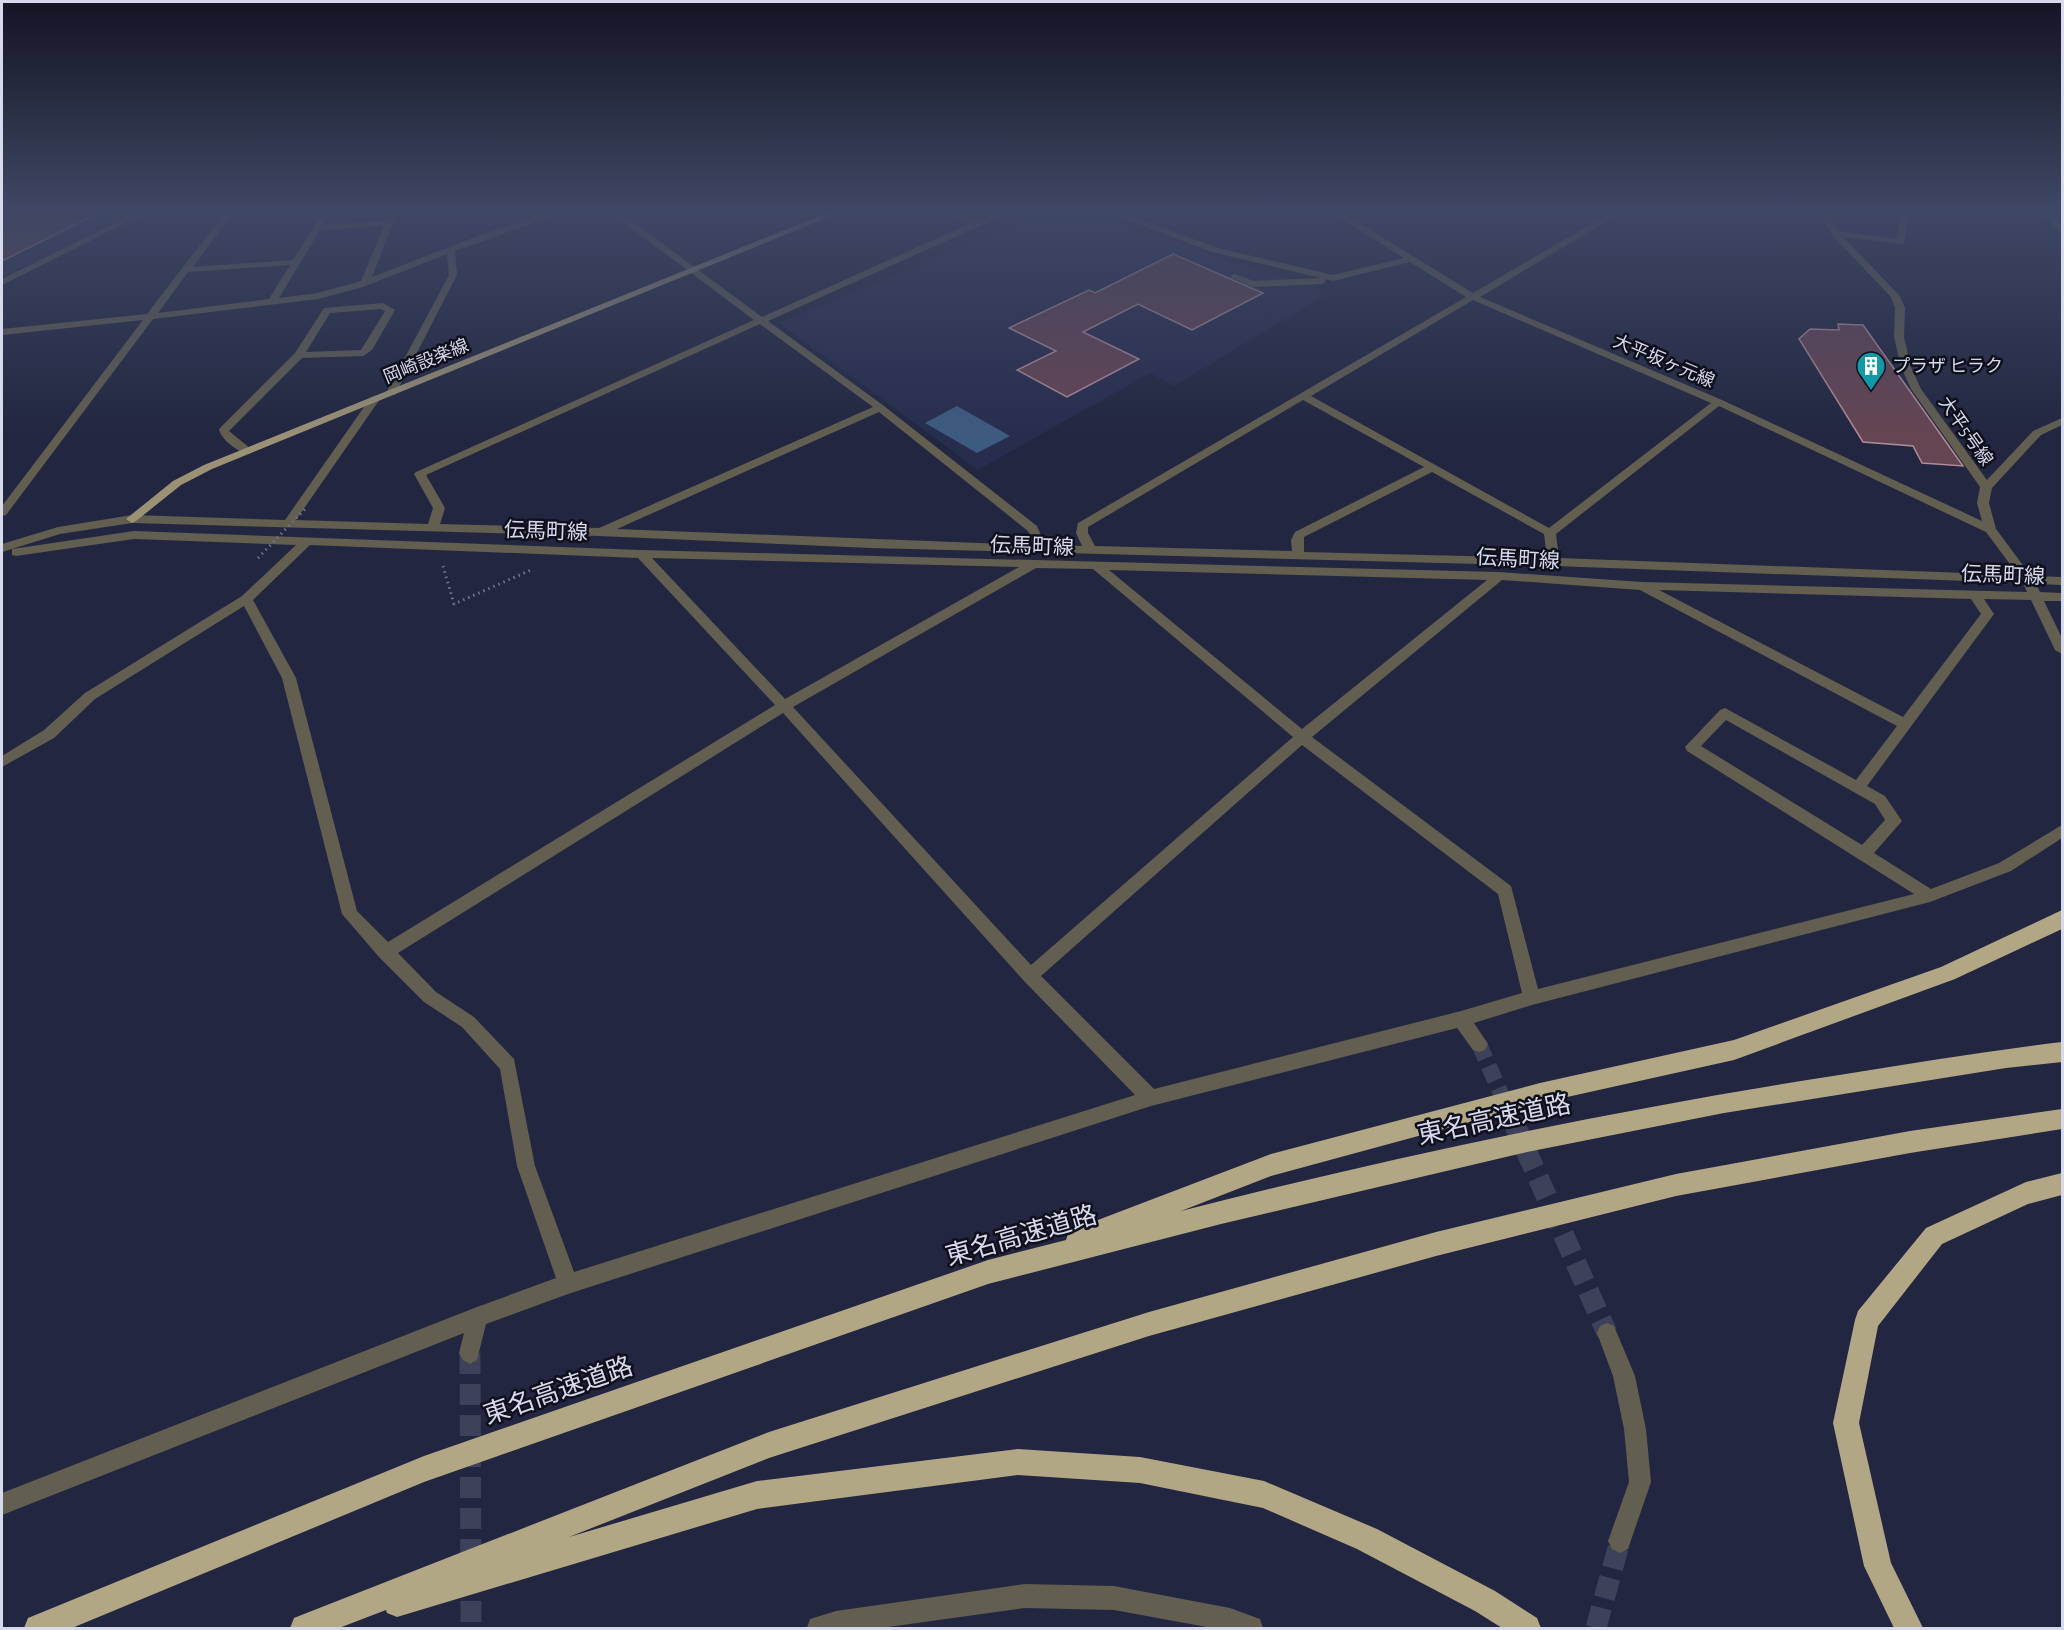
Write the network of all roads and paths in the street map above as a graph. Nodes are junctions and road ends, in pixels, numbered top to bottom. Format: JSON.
{"nodes":[{"id":1,"x":172,"y":286,"type":"edge"},
{"id":2,"x":282,"y":286,"type":"edge"},
{"id":3,"x":354,"y":286,"type":"edge"},
{"id":4,"x":447,"y":286,"type":"edge"},
{"id":5,"x":657,"y":286,"type":"edge"},
{"id":6,"x":712,"y":286,"type":"edge"},
{"id":7,"x":839,"y":286,"type":"edge"},
{"id":8,"x":1455,"y":286,"type":"edge"},
{"id":9,"x":1492,"y":286,"type":"edge"},
{"id":10,"x":1886,"y":286,"type":"edge"},
{"id":11,"x":1473,"y":297,"type":"junction"},
{"id":12,"x":272,"y":302,"type":"junction"},
{"id":13,"x":148,"y":317,"type":"junction"},
{"id":14,"x":762,"y":321,"type":"junction"},
{"id":15,"x":2,"y":332,"type":"edge"},
{"id":16,"x":299,"y":355,"type":"junction"},
{"id":17,"x":391,"y":393,"type":"junction"},
{"id":18,"x":1303,"y":396,"type":"junction"},
{"id":19,"x":375,"y":399,"type":"junction"},
{"id":20,"x":1718,"y":402,"type":"junction"},
{"id":21,"x":880,"y":408,"type":"junction"},
{"id":22,"x":2062,"y":421,"type":"edge"},
{"id":23,"x":247,"y":451,"type":"junction"},
{"id":24,"x":1433,"y":467,"type":"junction"},
{"id":25,"x":1986,"y":487,"type":"junction"},
{"id":26,"x":305,"y":509,"type":"dead end"},
{"id":27,"x":2,"y":513,"type":"edge"},
{"id":28,"x":132,"y":519,"type":"junction"},
{"id":29,"x":287,"y":525,"type":"junction"},
{"id":30,"x":433,"y":528,"type":"junction"},
{"id":31,"x":1990,"y":529,"type":"junction"},
{"id":32,"x":599,"y":532,"type":"junction"},
{"id":33,"x":1550,"y":533,"type":"junction"},
{"id":34,"x":306,"y":542,"type":"junction"},
{"id":35,"x":437,"y":546,"type":"junction"},
{"id":36,"x":2,"y":548,"type":"edge"},
{"id":37,"x":1040,"y":548,"type":"junction"},
{"id":38,"x":1090,"y":549,"type":"junction"},
{"id":39,"x":2,"y":554,"type":"edge"},
{"id":40,"x":641,"y":554,"type":"junction"},
{"id":41,"x":1299,"y":556,"type":"junction"},
{"id":42,"x":258,"y":558,"type":"dead end"},
{"id":43,"x":1554,"y":562,"type":"junction"},
{"id":44,"x":1030,"y":566,"type":"junction"},
{"id":45,"x":1098,"y":567,"type":"junction"},
{"id":46,"x":535,"y":569,"type":"dead end"},
{"id":47,"x":1499,"y":576,"type":"junction"},
{"id":48,"x":2027,"y":579,"type":"junction"},
{"id":49,"x":2062,"y":581,"type":"edge"},
{"id":50,"x":1642,"y":586,"type":"junction"},
{"id":51,"x":1974,"y":594,"type":"junction"},
{"id":52,"x":2034,"y":596,"type":"junction"},
{"id":53,"x":2062,"y":597,"type":"edge"},
{"id":54,"x":246,"y":599,"type":"junction"},
{"id":55,"x":2062,"y":650,"type":"edge"},
{"id":56,"x":784,"y":706,"type":"junction"},
{"id":57,"x":1904,"y":724,"type":"junction"},
{"id":58,"x":1302,"y":737,"type":"junction"},
{"id":59,"x":2,"y":762,"type":"edge"},
{"id":60,"x":1858,"y":788,"type":"junction"},
{"id":61,"x":2062,"y":831,"type":"edge"},
{"id":62,"x":1863,"y":854,"type":"junction"},
{"id":63,"x":1930,"y":896,"type":"junction"},
{"id":64,"x":2062,"y":918,"type":"edge"},
{"id":65,"x":385,"y":952,"type":"junction"},
{"id":66,"x":1030,"y":976,"type":"junction"},
{"id":67,"x":1532,"y":998,"type":"junction"},
{"id":68,"x":1461,"y":1019,"type":"junction"},
{"id":69,"x":1479,"y":1044,"type":"tunnel mouth"},
{"id":70,"x":2062,"y":1052,"type":"edge"},
{"id":71,"x":1151,"y":1098,"type":"junction"},
{"id":72,"x":2062,"y":1119,"type":"edge"},
{"id":73,"x":2062,"y":1184,"type":"edge"},
{"id":74,"x":988,"y":1272,"type":"junction"},
{"id":75,"x":568,"y":1284,"type":"junction"},
{"id":76,"x":477,"y":1317,"type":"junction"},
{"id":77,"x":1607,"y":1333,"type":"tunnel mouth"},
{"id":78,"x":470,"y":1353,"type":"tunnel mouth"},
{"id":79,"x":2,"y":1504,"type":"edge"},
{"id":80,"x":1620,"y":1541,"type":"tunnel mouth"},
{"id":81,"x":38,"y":1629,"type":"edge"},
{"id":82,"x":304,"y":1629,"type":"edge"},
{"id":83,"x":313,"y":1629,"type":"edge"},
{"id":84,"x":819,"y":1629,"type":"edge"},
{"id":85,"x":1251,"y":1629,"type":"edge"},
{"id":86,"x":1527,"y":1629,"type":"edge"},
{"id":87,"x":1909,"y":1629,"type":"edge"}],
"edges":[{"from":1,"to":13,"type":"street"},
{"from":2,"to":12,"type":"street"},
{"from":3,"to":12,"type":"street"},
{"from":4,"to":17,"type":"street"},
{"from":5,"to":17,"type":"main road","name":"岡崎設楽線"},
{"from":6,"to":14,"type":"street"},
{"from":7,"to":14,"type":"street"},
{"from":8,"to":11,"type":"street","name":"大平坂ヶ元線"},
{"from":9,"to":11,"type":"street"},
{"from":10,"to":25,"type":"street","name":"大平5号線"},
{"from":11,"to":18,"type":"street"},
{"from":11,"to":20,"type":"street","name":"大平坂ヶ元線"},
{"from":12,"to":13,"type":"street"},
{"from":13,"to":15,"type":"street"},
{"from":13,"to":27,"type":"street"},
{"from":14,"to":21,"type":"street"},
{"from":14,"to":30,"type":"street"},
{"from":16,"to":16,"type":"street"},
{"from":16,"to":23,"type":"street"},
{"from":17,"to":19,"type":"main road","name":"岡崎設楽線"},
{"from":18,"to":24,"type":"street"},
{"from":18,"to":38,"type":"street"},
{"from":19,"to":23,"type":"main road","name":"岡崎設楽線"},
{"from":19,"to":29,"type":"street"},
{"from":20,"to":31,"type":"street","name":"大平坂ヶ元線"},
{"from":20,"to":33,"type":"street"},
{"from":21,"to":32,"type":"street"},
{"from":21,"to":37,"type":"street"},
{"from":22,"to":25,"type":"street"},
{"from":23,"to":28,"type":"main road","name":"岡崎設楽線"},
{"from":24,"to":33,"type":"street"},
{"from":24,"to":41,"type":"street"},
{"from":25,"to":31,"type":"street"},
{"from":26,"to":42,"type":"path","bridge":true},
{"from":28,"to":29,"type":"street","name":"伝馬町線"},
{"from":28,"to":36,"type":"street","name":"伝馬町線"},
{"from":29,"to":30,"type":"street","name":"伝馬町線"},
{"from":30,"to":32,"type":"street","name":"伝馬町線"},
{"from":31,"to":48,"type":"street"},
{"from":32,"to":37,"type":"street","name":"伝馬町線"},
{"from":33,"to":43,"type":"street"},
{"from":34,"to":35,"type":"street","name":"伝馬町線"},
{"from":34,"to":39,"type":"street","name":"伝馬町線"},
{"from":34,"to":54,"type":"street"},
{"from":35,"to":40,"type":"street","name":"伝馬町線"},
{"from":35,"to":46,"type":"path"},
{"from":37,"to":38,"type":"street","name":"伝馬町線"},
{"from":38,"to":41,"type":"street","name":"伝馬町線"},
{"from":40,"to":44,"type":"street","name":"伝馬町線"},
{"from":40,"to":56,"type":"street"},
{"from":41,"to":43,"type":"street","name":"伝馬町線"},
{"from":43,"to":48,"type":"street","name":"伝馬町線"},
{"from":44,"to":45,"type":"street","name":"伝馬町線"},
{"from":44,"to":56,"type":"street"},
{"from":45,"to":47,"type":"street","name":"伝馬町線"},
{"from":45,"to":58,"type":"street"},
{"from":47,"to":50,"type":"street","name":"伝馬町線"},
{"from":47,"to":58,"type":"street"},
{"from":48,"to":49,"type":"street","name":"伝馬町線"},
{"from":48,"to":52,"type":"street"},
{"from":50,"to":51,"type":"street","name":"伝馬町線"},
{"from":50,"to":57,"type":"street"},
{"from":51,"to":52,"type":"street","name":"伝馬町線"},
{"from":51,"to":57,"type":"street"},
{"from":52,"to":53,"type":"street","name":"伝馬町線"},
{"from":52,"to":55,"type":"street"},
{"from":54,"to":59,"type":"street"},
{"from":54,"to":65,"type":"street"},
{"from":56,"to":65,"type":"street"},
{"from":56,"to":66,"type":"street"},
{"from":57,"to":60,"type":"street"},
{"from":58,"to":66,"type":"street"},
{"from":58,"to":67,"type":"street"},
{"from":60,"to":62,"type":"street"},
{"from":60,"to":62,"type":"street"},
{"from":61,"to":63,"type":"street"},
{"from":62,"to":63,"type":"street"},
{"from":63,"to":67,"type":"street"},
{"from":64,"to":74,"type":"highway"},
{"from":65,"to":75,"type":"street"},
{"from":66,"to":71,"type":"street"},
{"from":67,"to":68,"type":"street"},
{"from":68,"to":69,"type":"street"},
{"from":68,"to":71,"type":"street"},
{"from":70,"to":74,"type":"highway","name":"東名高速道路"},
{"from":71,"to":75,"type":"street"},
{"from":72,"to":82,"type":"highway"},
{"from":73,"to":87,"type":"highway"},
{"from":74,"to":81,"type":"highway","name":"東名高速道路"},
{"from":75,"to":76,"type":"street"},
{"from":76,"to":78,"type":"street"},
{"from":76,"to":79,"type":"street"},
{"from":77,"to":80,"type":"street"},
{"from":83,"to":86,"type":"highway"},
{"from":84,"to":85,"type":"street"}]}
